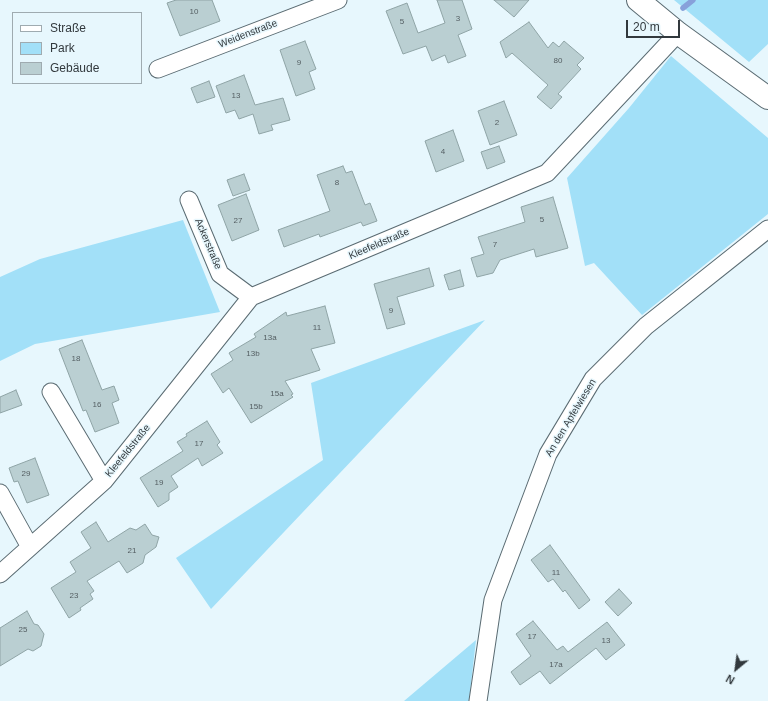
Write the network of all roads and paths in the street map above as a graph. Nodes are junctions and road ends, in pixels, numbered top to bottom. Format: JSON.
{"nodes":[{"id":1,"x":338,"y":0,"type":"edge"},
{"id":2,"x":638,"y":0,"type":"edge"},
{"id":3,"x":678,"y":33,"type":"junction"},
{"id":4,"x":158,"y":69,"type":"dead end"},
{"id":5,"x":768,"y":98,"type":"edge"},
{"id":6,"x":189,"y":200,"type":"dead end"},
{"id":7,"x":768,"y":228,"type":"edge"},
{"id":8,"x":251,"y":297,"type":"junction"},
{"id":9,"x":51,"y":392,"type":"dead end"},
{"id":10,"x":104,"y":481,"type":"junction"},
{"id":11,"x":0,"y":493,"type":"edge"},
{"id":12,"x":30,"y":546,"type":"junction"},
{"id":13,"x":0,"y":574,"type":"edge"},
{"id":14,"x":478,"y":701,"type":"edge"}],
"edges":[{"from":1,"to":4,"type":"street","name":"Weidenstraße"},
{"from":2,"to":3,"type":"street"},
{"from":3,"to":5,"type":"street"},
{"from":3,"to":8,"type":"street","name":"Kleefeldstraße"},
{"from":6,"to":8,"type":"street","name":"Ackerstraße"},
{"from":7,"to":14,"type":"street","name":"An den Apfelwiesen"},
{"from":8,"to":10,"type":"street","name":"Kleefeldstraße"},
{"from":9,"to":10,"type":"street","name":"Kleefeldstraße"},
{"from":10,"to":12,"type":"street","name":"Kleefeldstraße"},
{"from":11,"to":12,"type":"street"},
{"from":12,"to":13,"type":"street","name":"Kleefeldstraße"}]}
